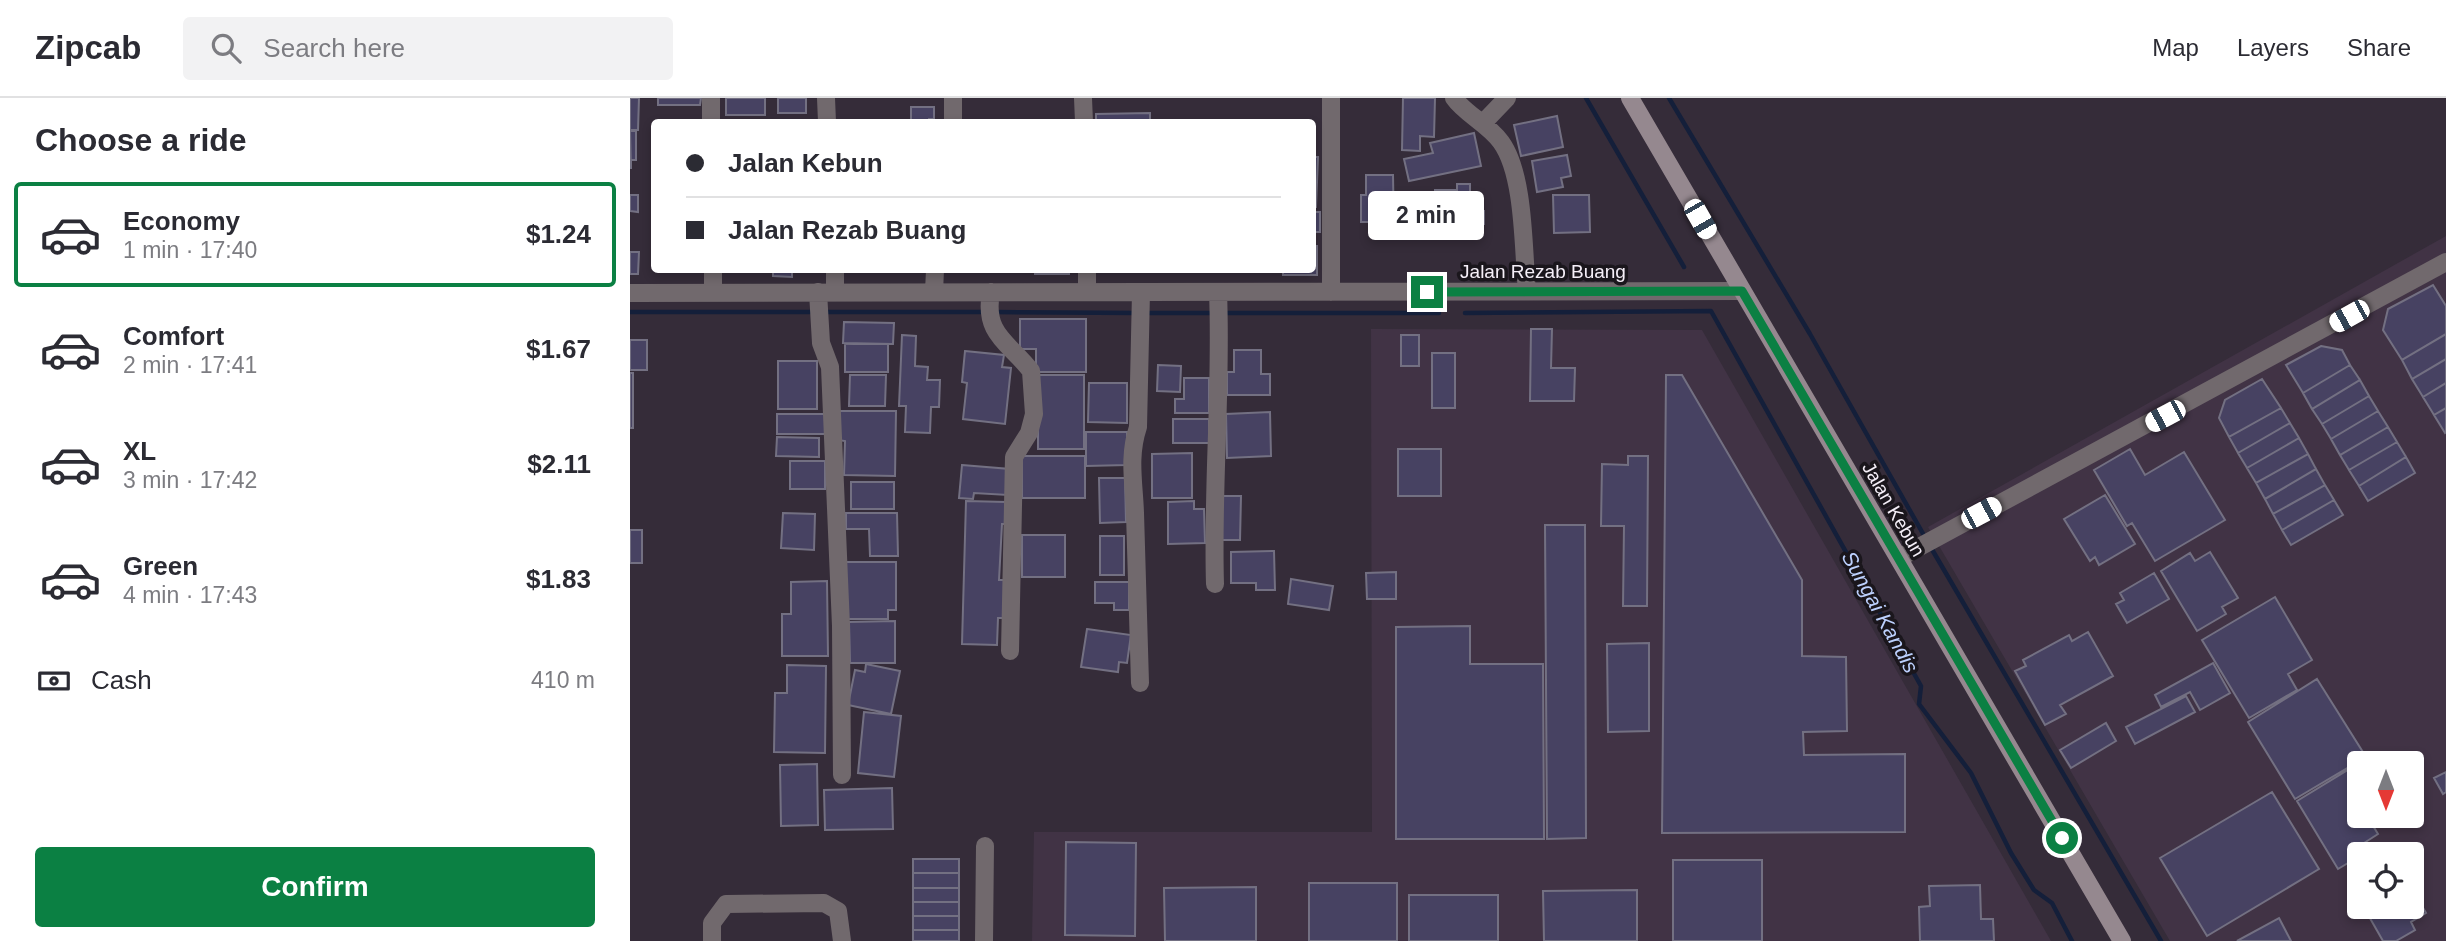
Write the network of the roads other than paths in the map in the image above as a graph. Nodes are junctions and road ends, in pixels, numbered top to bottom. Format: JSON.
{"nodes":[{"id":1,"x":711,"y":98,"type":"edge"},
{"id":2,"x":826,"y":98,"type":"edge"},
{"id":3,"x":953,"y":98,"type":"edge"},
{"id":4,"x":1083,"y":98,"type":"edge"},
{"id":5,"x":1331,"y":98,"type":"edge"},
{"id":6,"x":1454,"y":98,"type":"edge"},
{"id":7,"x":1507,"y":98,"type":"edge"},
{"id":8,"x":1630,"y":98,"type":"edge"},
{"id":9,"x":711,"y":119,"type":"edge"},
{"id":10,"x":827,"y":119,"type":"edge"},
{"id":11,"x":953,"y":119,"type":"edge"},
{"id":12,"x":1084,"y":119,"type":"edge"},
{"id":13,"x":1484,"y":122,"type":"junction"},
{"id":14,"x":2446,"y":262,"type":"edge"},
{"id":15,"x":713,"y":273,"type":"edge"},
{"id":16,"x":834,"y":273,"type":"edge"},
{"id":17,"x":935,"y":273,"type":"edge"},
{"id":18,"x":1087,"y":273,"type":"edge"},
{"id":19,"x":1527,"y":291,"type":"junction"},
{"id":20,"x":1742,"y":291,"type":"junction"},
{"id":21,"x":713,"y":292,"type":"junction"},
{"id":22,"x":934,"y":292,"type":"junction"},
{"id":23,"x":1087,"y":292,"type":"junction"},
{"id":24,"x":1331,"y":292,"type":"junction"},
{"id":25,"x":630,"y":293,"type":"edge"},
{"id":26,"x":824,"y":295,"type":"junction"},
{"id":27,"x":1219,"y":296,"type":"junction"},
{"id":28,"x":1141,"y":297,"type":"junction"},
{"id":29,"x":990,"y":304,"type":"junction"},
{"id":30,"x":1899,"y":558,"type":"junction"},
{"id":31,"x":1215,"y":584,"type":"dead end"},
{"id":32,"x":1010,"y":651,"type":"dead end"},
{"id":33,"x":1140,"y":683,"type":"dead end"},
{"id":34,"x":842,"y":775,"type":"dead end"},
{"id":35,"x":985,"y":846,"type":"dead end"},
{"id":36,"x":712,"y":941,"type":"edge"},
{"id":37,"x":842,"y":941,"type":"edge"},
{"id":38,"x":984,"y":941,"type":"edge"},
{"id":39,"x":2122,"y":941,"type":"edge"}],
"edges":[{"from":1,"to":9,"type":"street"},
{"from":2,"to":10,"type":"street"},
{"from":3,"to":11,"type":"street"},
{"from":4,"to":12,"type":"street"},
{"from":5,"to":24,"type":"street"},
{"from":6,"to":13,"type":"street"},
{"from":7,"to":13,"type":"street"},
{"from":8,"to":20,"type":"main road","name":"Jalan Kebun"},
{"from":13,"to":19,"type":"street"},
{"from":14,"to":30,"type":"street"},
{"from":15,"to":21,"type":"street"},
{"from":16,"to":26,"type":"street"},
{"from":17,"to":22,"type":"street"},
{"from":18,"to":23,"type":"street"},
{"from":19,"to":20,"type":"street","name":"Jalan Rezab Buang"},
{"from":19,"to":24,"type":"street","name":"Jalan Rezab Buang"},
{"from":20,"to":30,"type":"main road","name":"Jalan Kebun"},
{"from":21,"to":25,"type":"street","name":"Jalan Rezab Buang"},
{"from":21,"to":26,"type":"street","name":"Jalan Rezab Buang"},
{"from":22,"to":26,"type":"street","name":"Jalan Rezab Buang"},
{"from":22,"to":29,"type":"street","name":"Jalan Rezab Buang"},
{"from":23,"to":28,"type":"street","name":"Jalan Rezab Buang"},
{"from":23,"to":29,"type":"street","name":"Jalan Rezab Buang"},
{"from":24,"to":27,"type":"street","name":"Jalan Rezab Buang"},
{"from":26,"to":34,"type":"street"},
{"from":27,"to":28,"type":"street","name":"Jalan Rezab Buang"},
{"from":27,"to":31,"type":"street"},
{"from":28,"to":33,"type":"street"},
{"from":29,"to":32,"type":"street"},
{"from":30,"to":39,"type":"main road","name":"Jalan Kebun"},
{"from":35,"to":38,"type":"street"},
{"from":36,"to":37,"type":"street"}]}
